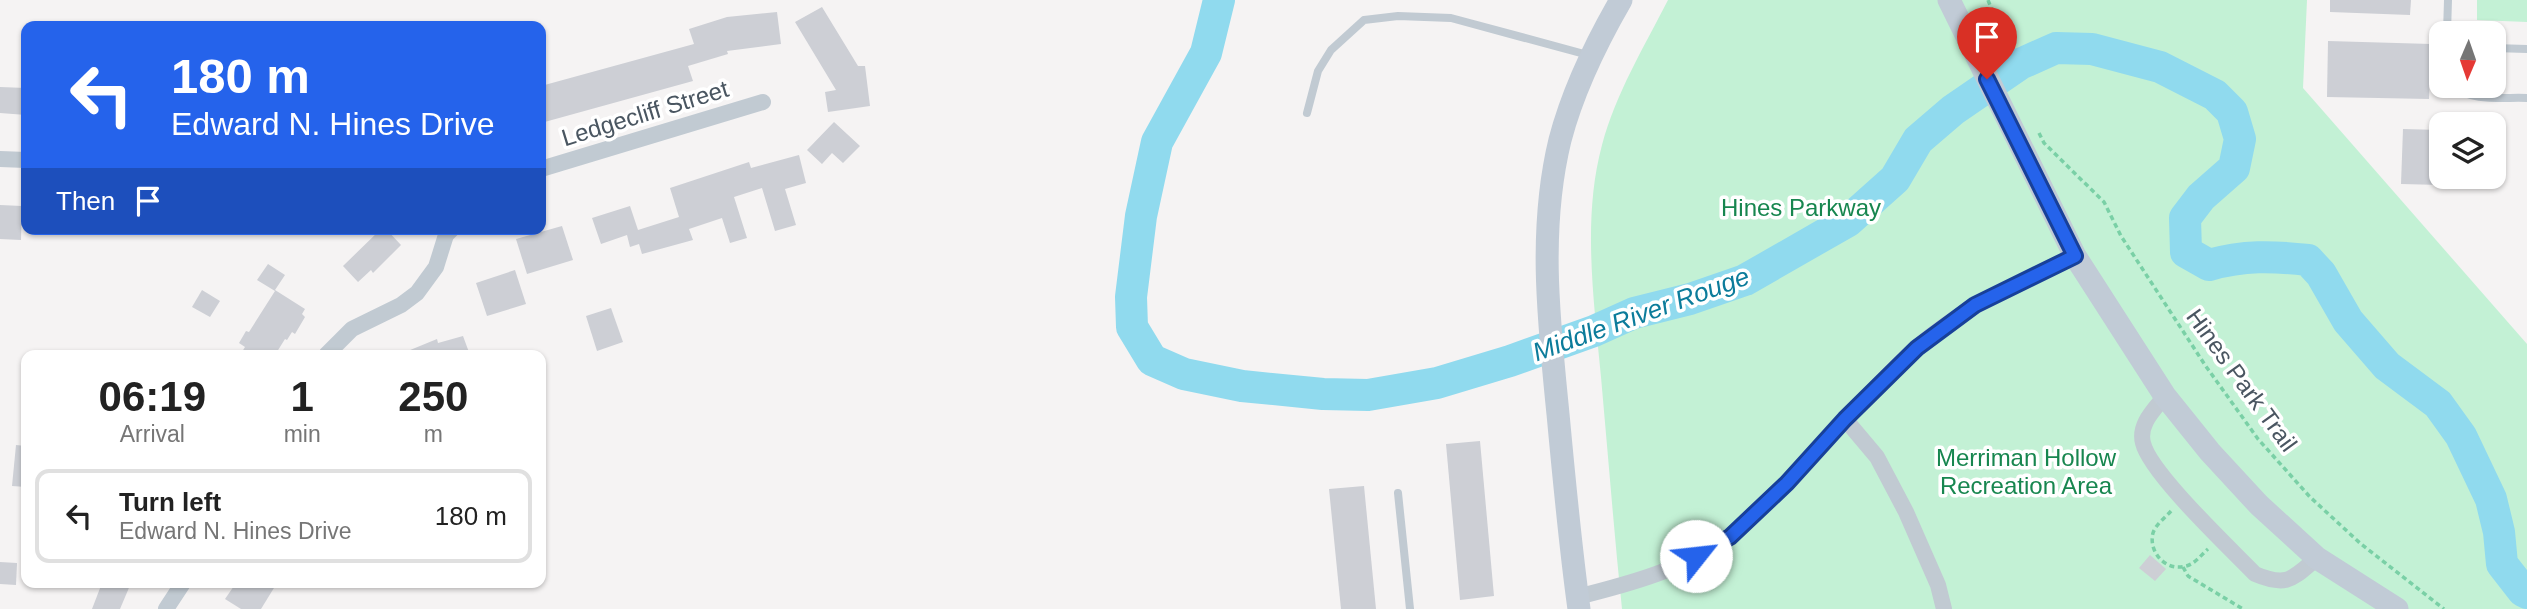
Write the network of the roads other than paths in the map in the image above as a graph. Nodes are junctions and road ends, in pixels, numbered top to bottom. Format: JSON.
{"nodes":[{"id":1,"x":1621,"y":0,"type":"edge"},
{"id":2,"x":1948,"y":0,"type":"edge"},
{"id":3,"x":2448,"y":0,"type":"edge"},
{"id":4,"x":2447,"y":21,"type":"edge"},
{"id":5,"x":2506,"y":48,"type":"edge"},
{"id":6,"x":2527,"y":49,"type":"edge"},
{"id":7,"x":1591,"y":56,"type":"junction"},
{"id":8,"x":2506,"y":97,"type":"edge"},
{"id":9,"x":2527,"y":98,"type":"edge"},
{"id":10,"x":763,"y":102,"type":"dead end"},
{"id":11,"x":1307,"y":113,"type":"dead end"},
{"id":12,"x":0,"y":159,"type":"edge"},
{"id":13,"x":21,"y":160,"type":"edge"},
{"id":14,"x":546,"y":167,"type":"edge"},
{"id":15,"x":446,"y":235,"type":"edge"},
{"id":16,"x":2075,"y":256,"type":"junction"},
{"id":17,"x":331,"y":350,"type":"edge"},
{"id":18,"x":2165,"y":396,"type":"junction"},
{"id":19,"x":1845,"y":419,"type":"junction"},
{"id":20,"x":1398,"y":492,"type":"dead end"},
{"id":21,"x":2318,"y":558,"type":"junction"},
{"id":22,"x":180,"y":588,"type":"edge"},
{"id":23,"x":1578,"y":603,"type":"edge"},
{"id":24,"x":166,"y":609,"type":"edge"},
{"id":25,"x":1410,"y":609,"type":"edge"},
{"id":26,"x":1944,"y":609,"type":"edge"},
{"id":27,"x":2397,"y":609,"type":"edge"}],
"edges":[{"from":1,"to":7,"type":"street"},
{"from":2,"to":16,"type":"street"},
{"from":3,"to":4,"type":"lane"},
{"from":5,"to":6,"type":"lane"},
{"from":7,"to":11,"type":"lane"},
{"from":7,"to":23,"type":"street"},
{"from":8,"to":9,"type":"lane"},
{"from":10,"to":14,"type":"street","name":"Ledgecliff Street"},
{"from":12,"to":13,"type":"street"},
{"from":15,"to":17,"type":"street"},
{"from":16,"to":18,"type":"street"},
{"from":16,"to":19,"type":"street"},
{"from":18,"to":21,"type":"street"},
{"from":18,"to":21,"type":"street"},
{"from":19,"to":23,"type":"street"},
{"from":19,"to":26,"type":"street"},
{"from":20,"to":25,"type":"lane"},
{"from":21,"to":27,"type":"street"},
{"from":22,"to":24,"type":"street"}]}
